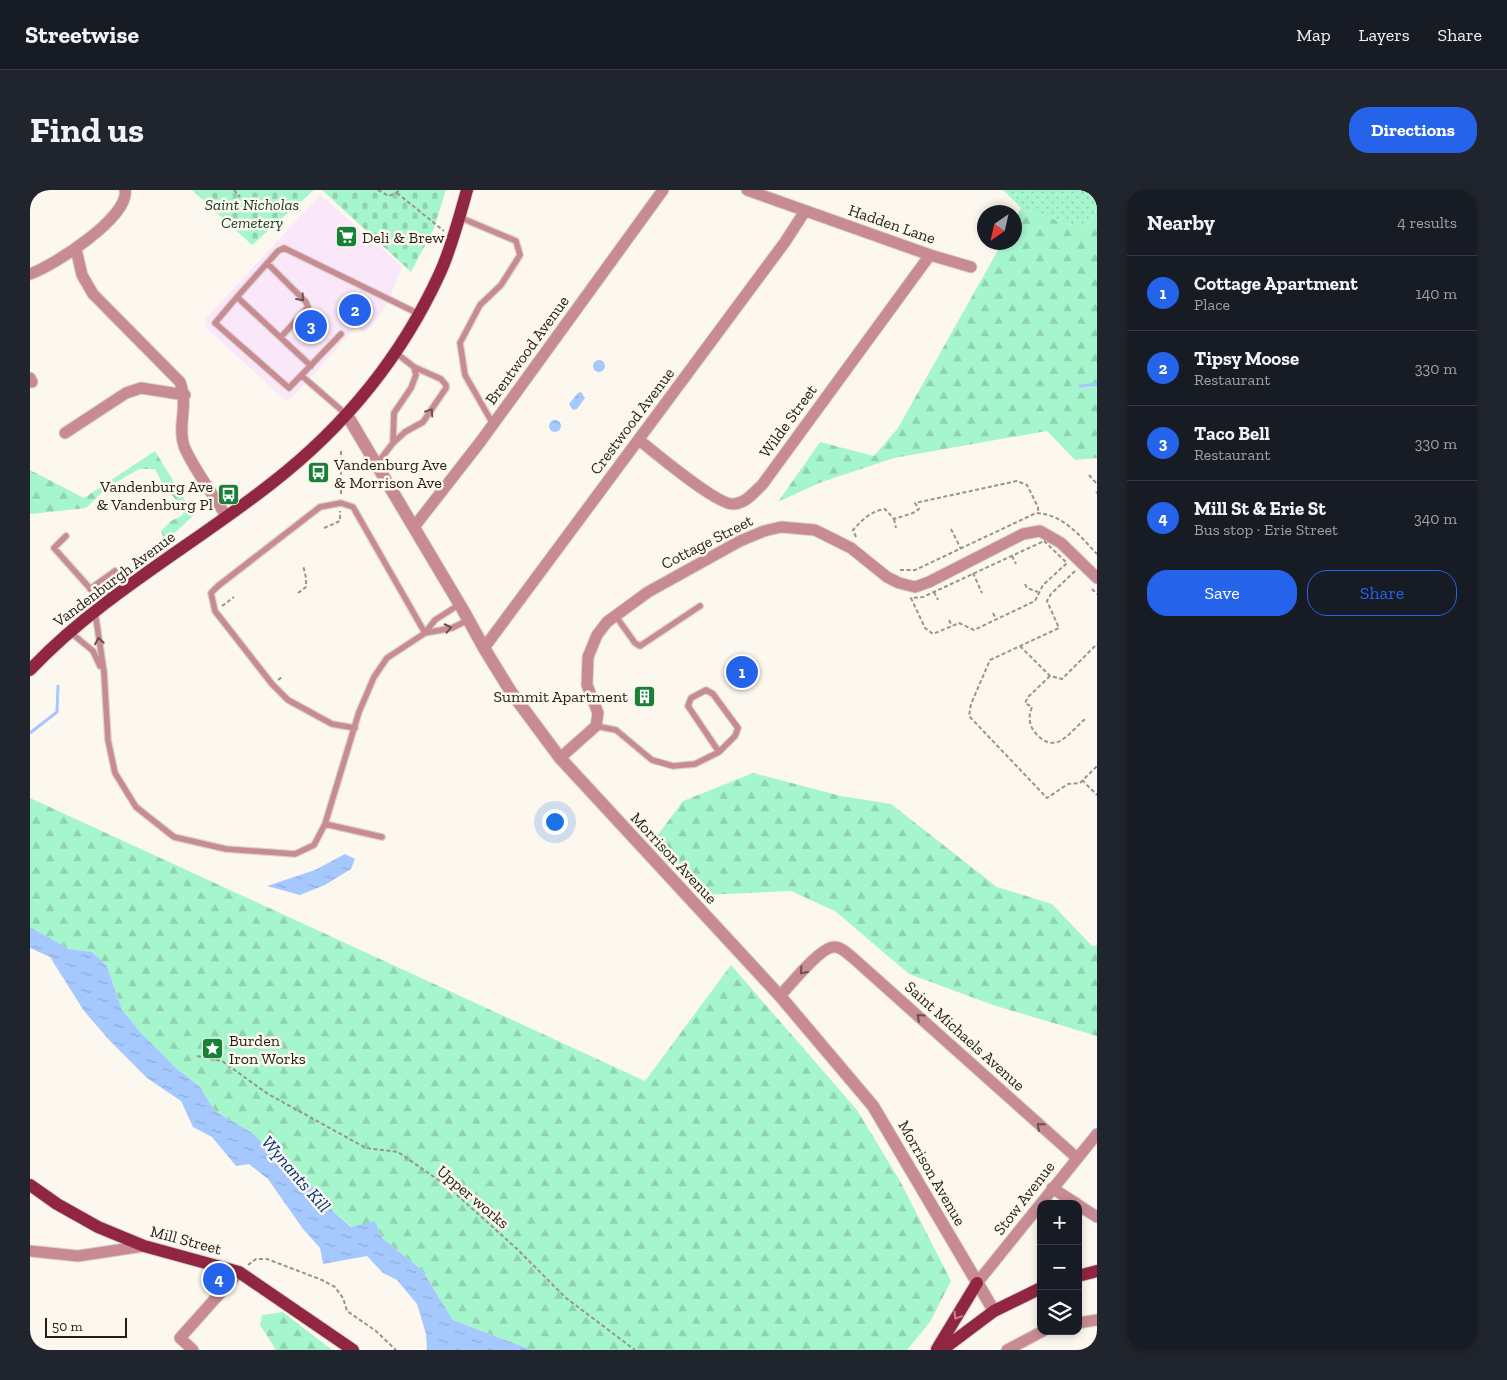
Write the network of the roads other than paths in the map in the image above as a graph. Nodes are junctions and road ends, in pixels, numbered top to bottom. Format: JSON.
{"nodes":[{"id":1,"x":125,"y":190,"type":"edge"},
{"id":2,"x":467,"y":190,"type":"edge"},
{"id":3,"x":663,"y":190,"type":"edge"},
{"id":4,"x":747,"y":190,"type":"edge"},
{"id":5,"x":805,"y":211,"type":"junction"},
{"id":6,"x":459,"y":217,"type":"junction"},
{"id":7,"x":76,"y":249,"type":"junction"},
{"id":8,"x":930,"y":255,"type":"junction"},
{"id":9,"x":267,"y":263,"type":"junction"},
{"id":10,"x":971,"y":267,"type":"dead end"},
{"id":11,"x":30,"y":274,"type":"edge"},
{"id":12,"x":237,"y":297,"type":"junction"},
{"id":13,"x":419,"y":314,"type":"junction"},
{"id":14,"x":341,"y":334,"type":"dead end"},
{"id":15,"x":281,"y":337,"type":"junction"},
{"id":16,"x":396,"y":353,"type":"junction"},
{"id":17,"x":311,"y":366,"type":"junction"},
{"id":18,"x":414,"y":367,"type":"junction"},
{"id":19,"x":302,"y":376,"type":"junction"},
{"id":20,"x":185,"y":395,"type":"junction"},
{"id":21,"x":347,"y":415,"type":"junction"},
{"id":22,"x":492,"y":424,"type":"junction"},
{"id":23,"x":65,"y":433,"type":"dead end"},
{"id":24,"x":638,"y":440,"type":"junction"},
{"id":25,"x":393,"y":443,"type":"junction"},
{"id":26,"x":376,"y":466,"type":"junction"},
{"id":27,"x":226,"y":516,"type":"junction"},
{"id":28,"x":414,"y":527,"type":"junction"},
{"id":29,"x":66,"y":536,"type":"dead end"},
{"id":30,"x":114,"y":571,"type":"dead end"},
{"id":31,"x":1094,"y":583,"type":"edge"},
{"id":32,"x":90,"y":589,"type":"junction"},
{"id":33,"x":460,"y":604,"type":"junction"},
{"id":34,"x":700,"y":606,"type":"dead end"},
{"id":35,"x":99,"y":608,"type":"junction"},
{"id":36,"x":616,"y":615,"type":"junction"},
{"id":37,"x":469,"y":620,"type":"junction"},
{"id":38,"x":70,"y":632,"type":"junction"},
{"id":39,"x":425,"y":633,"type":"junction"},
{"id":40,"x":484,"y":648,"type":"junction"},
{"id":41,"x":30,"y":670,"type":"edge"},
{"id":42,"x":104,"y":672,"type":"junction"},
{"id":43,"x":596,"y":726,"type":"junction"},
{"id":44,"x":355,"y":728,"type":"junction"},
{"id":45,"x":719,"y":752,"type":"junction"},
{"id":46,"x":560,"y":758,"type":"junction"},
{"id":47,"x":325,"y":824,"type":"junction"},
{"id":48,"x":382,"y":837,"type":"dead end"},
{"id":49,"x":780,"y":996,"type":"junction"},
{"id":50,"x":1097,"y":1134,"type":"edge"},
{"id":51,"x":1077,"y":1158,"type":"junction"},
{"id":52,"x":30,"y":1184,"type":"edge"},
{"id":53,"x":1052,"y":1188,"type":"junction"},
{"id":54,"x":1072,"y":1200,"type":"edge"},
{"id":55,"x":1082,"y":1207,"type":"edge"},
{"id":56,"x":1097,"y":1217,"type":"edge"},
{"id":57,"x":144,"y":1246,"type":"junction"},
{"id":58,"x":30,"y":1251,"type":"edge"},
{"id":59,"x":244,"y":1269,"type":"junction"},
{"id":60,"x":1097,"y":1271,"type":"edge"},
{"id":61,"x":1082,"y":1275,"type":"edge"},
{"id":62,"x":978,"y":1283,"type":"junction"},
{"id":63,"x":1037,"y":1290,"type":"edge"},
{"id":64,"x":994,"y":1311,"type":"junction"},
{"id":65,"x":1097,"y":1320,"type":"edge"},
{"id":66,"x":1082,"y":1322,"type":"edge"},
{"id":67,"x":1037,"y":1334,"type":"edge"},
{"id":68,"x":193,"y":1350,"type":"edge"},
{"id":69,"x":354,"y":1350,"type":"edge"},
{"id":70,"x":936,"y":1350,"type":"edge"},
{"id":71,"x":942,"y":1350,"type":"edge"},
{"id":72,"x":1007,"y":1350,"type":"edge"}],
"edges":[{"from":1,"to":7,"type":"street"},
{"from":2,"to":6,"type":"main road","name":"Vandenburgh Avenue"},
{"from":3,"to":22,"type":"street","name":"Brentwood Avenue"},
{"from":4,"to":5,"type":"street","name":"Hadden Lane"},
{"from":5,"to":8,"type":"street","name":"Hadden Lane"},
{"from":5,"to":24,"type":"street","name":"Crestwood Avenue"},
{"from":6,"to":13,"type":"main road","name":"Vandenburgh Avenue"},
{"from":6,"to":22,"type":"lane"},
{"from":7,"to":11,"type":"street"},
{"from":7,"to":20,"type":"street"},
{"from":8,"to":10,"type":"street","name":"Hadden Lane"},
{"from":8,"to":24,"type":"street","name":"Wilde Street"},
{"from":9,"to":12,"type":"lane"},
{"from":9,"to":13,"type":"lane"},
{"from":9,"to":15,"type":"lane","one_way":true},
{"from":12,"to":15,"type":"lane"},
{"from":12,"to":19,"type":"lane"},
{"from":13,"to":16,"type":"main road","name":"Vandenburgh Avenue"},
{"from":14,"to":17,"type":"lane"},
{"from":15,"to":17,"type":"lane"},
{"from":16,"to":18,"type":"lane"},
{"from":16,"to":21,"type":"main road","name":"Vandenburgh Avenue"},
{"from":17,"to":19,"type":"lane"},
{"from":18,"to":25,"type":"lane"},
{"from":25,"to":18,"type":"lane","one_way":true},
{"from":19,"to":21,"type":"lane"},
{"from":20,"to":23,"type":"street"},
{"from":20,"to":27,"type":"street"},
{"from":21,"to":26,"type":"street","name":"Morrison Avenue"},
{"from":21,"to":27,"type":"main road","name":"Vandenburgh Avenue"},
{"from":22,"to":28,"type":"street","name":"Brentwood Avenue"},
{"from":24,"to":40,"type":"street","name":"Crestwood Avenue"},
{"from":25,"to":26,"type":"lane"},
{"from":26,"to":28,"type":"street","name":"Morrison Avenue"},
{"from":27,"to":35,"type":"main road","name":"Vandenburgh Avenue"},
{"from":28,"to":33,"type":"street","name":"Morrison Avenue"},
{"from":29,"to":32,"type":"lane"},
{"from":30,"to":32,"type":"lane"},
{"from":31,"to":36,"type":"street","name":"Cottage Street"},
{"from":32,"to":35,"type":"lane"},
{"from":33,"to":37,"type":"street","name":"Morrison Avenue"},
{"from":33,"to":39,"type":"lane"},
{"from":34,"to":36,"type":"lane"},
{"from":35,"to":38,"type":"main road","name":"Vandenburgh Avenue"},
{"from":42,"to":35,"type":"lane","one_way":true},
{"from":36,"to":43,"type":"street","name":"Cottage Street"},
{"from":39,"to":37,"type":"lane","one_way":true},
{"from":37,"to":40,"type":"street","name":"Morrison Avenue"},
{"from":38,"to":41,"type":"main road","name":"Vandenburgh Avenue"},
{"from":38,"to":42,"type":"lane"},
{"from":39,"to":44,"type":"lane"},
{"from":39,"to":44,"type":"lane"},
{"from":40,"to":46,"type":"street","name":"Morrison Avenue"},
{"from":42,"to":47,"type":"lane"},
{"from":43,"to":45,"type":"lane"},
{"from":43,"to":46,"type":"street"},
{"from":44,"to":47,"type":"lane"},
{"from":45,"to":45,"type":"lane"},
{"from":46,"to":49,"type":"street","name":"Morrison Avenue"},
{"from":47,"to":48,"type":"lane"},
{"from":51,"to":49,"type":"street","name":"Saint Michaels Avenue","one_way":true},
{"from":49,"to":62,"type":"street","name":"Morrison Avenue"},
{"from":50,"to":51,"type":"street","name":"Stow Avenue"},
{"from":51,"to":53,"type":"street","name":"Stow Avenue"},
{"from":52,"to":57,"type":"main road","name":"Mill Street"},
{"from":53,"to":54,"type":"street"},
{"from":53,"to":62,"type":"street","name":"Stow Avenue"},
{"from":55,"to":56,"type":"street"},
{"from":57,"to":58,"type":"street"},
{"from":57,"to":59,"type":"main road","name":"Mill Street"},
{"from":59,"to":68,"type":"street"},
{"from":59,"to":69,"type":"main road","name":"Mill Street"},
{"from":60,"to":61,"type":"main road"},
{"from":62,"to":64,"type":"street","name":"Morrison Avenue"},
{"from":62,"to":70,"type":"main road","one_way":true},
{"from":63,"to":64,"type":"main road"},
{"from":64,"to":71,"type":"main road"},
{"from":65,"to":66,"type":"street"},
{"from":67,"to":72,"type":"street"}]}
